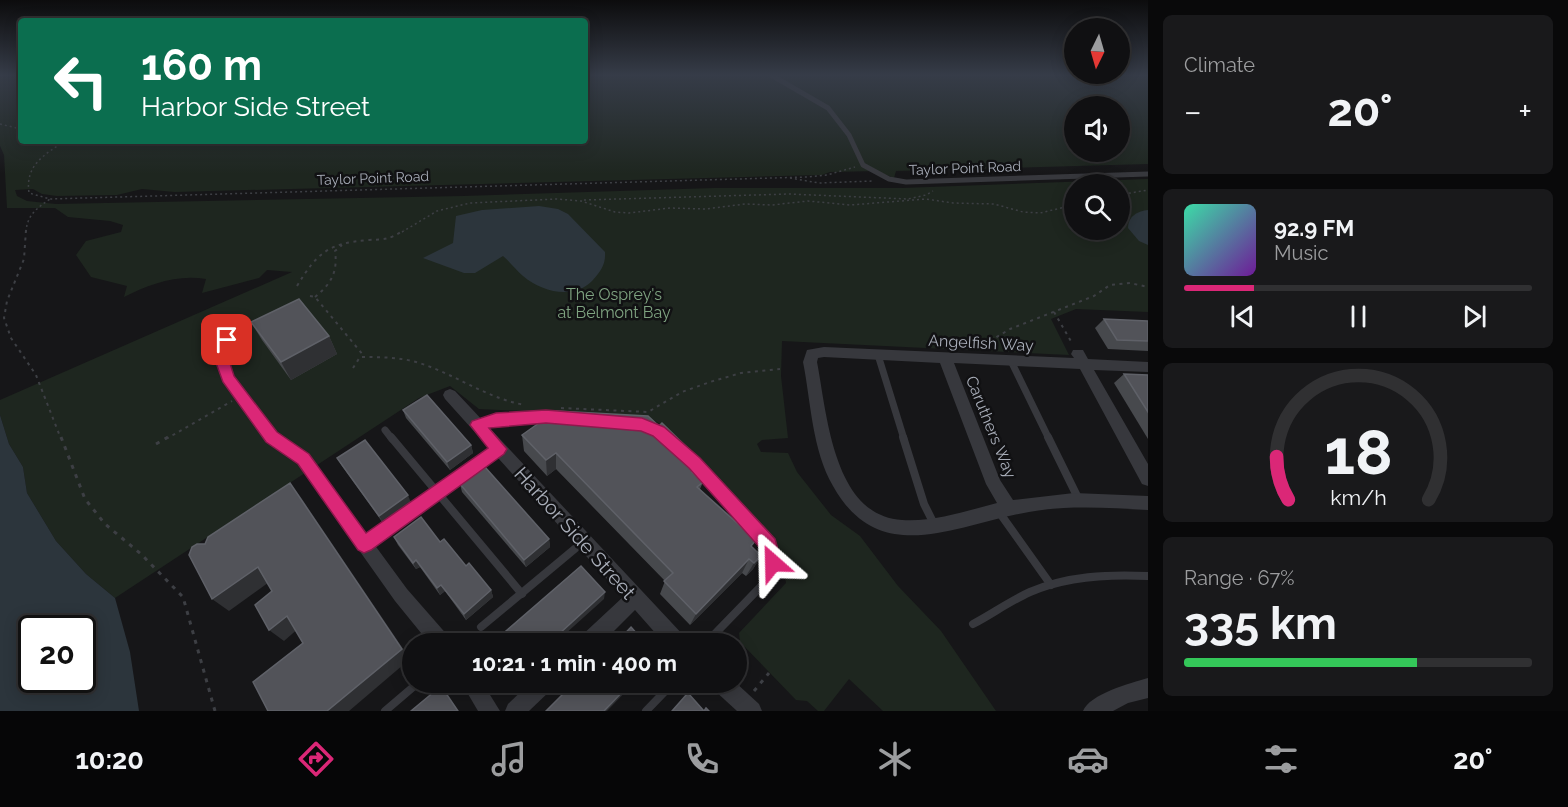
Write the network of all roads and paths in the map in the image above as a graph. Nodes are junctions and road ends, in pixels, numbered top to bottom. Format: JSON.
{"nodes":[{"id":1,"x":828,"y":108,"type":"edge"},
{"id":2,"x":0,"y":124,"type":"edge"},
{"id":3,"x":18,"y":128,"type":"edge"},
{"id":4,"x":61,"y":144,"type":"edge"},
{"id":5,"x":863,"y":165,"type":"junction"},
{"id":6,"x":1148,"y":174,"type":"edge"},
{"id":7,"x":787,"y":178,"type":"junction"},
{"id":8,"x":879,"y":181,"type":"dead end"},
{"id":9,"x":933,"y":182,"type":"junction"},
{"id":10,"x":1148,"y":190,"type":"edge"},
{"id":11,"x":1130,"y":193,"type":"edge"},
{"id":12,"x":50,"y":199,"type":"junction"},
{"id":13,"x":581,"y":201,"type":"junction"},
{"id":14,"x":1064,"y":207,"type":"edge"},
{"id":15,"x":344,"y":243,"type":"junction"},
{"id":16,"x":297,"y":286,"type":"dead end"},
{"id":17,"x":1148,"y":287,"type":"edge"},
{"id":18,"x":310,"y":296,"type":"dead end"},
{"id":19,"x":315,"y":297,"type":"junction"},
{"id":20,"x":1053,"y":311,"type":"junction"},
{"id":21,"x":227,"y":340,"type":"dead end"},
{"id":22,"x":990,"y":341,"type":"dead end"},
{"id":23,"x":878,"y":355,"type":"junction"},
{"id":24,"x":365,"y":357,"type":"junction"},
{"id":25,"x":945,"y":358,"type":"junction"},
{"id":26,"x":1081,"y":359,"type":"junction"},
{"id":27,"x":1011,"y":361,"type":"junction"},
{"id":28,"x":1148,"y":367,"type":"edge"},
{"id":29,"x":353,"y":368,"type":"dead end"},
{"id":30,"x":780,"y":369,"type":"dead end"},
{"id":31,"x":450,"y":395,"type":"dead end"},
{"id":32,"x":240,"y":397,"type":"junction"},
{"id":33,"x":532,"y":406,"type":"dead end"},
{"id":34,"x":555,"y":408,"type":"dead end"},
{"id":35,"x":568,"y":418,"type":"edge"},
{"id":36,"x":478,"y":425,"type":"junction"},
{"id":37,"x":385,"y":430,"type":"dead end"},
{"id":38,"x":156,"y":444,"type":"dead end"},
{"id":39,"x":499,"y":449,"type":"junction"},
{"id":40,"x":687,"y":455,"type":"edge"},
{"id":41,"x":303,"y":459,"type":"joint"},
{"id":42,"x":1148,"y":479,"type":"edge"},
{"id":43,"x":437,"y":493,"type":"junction"},
{"id":44,"x":1079,"y":500,"type":"junction"},
{"id":45,"x":1148,"y":503,"type":"edge"},
{"id":46,"x":1003,"y":509,"type":"junction"},
{"id":47,"x":936,"y":527,"type":"junction"},
{"id":48,"x":583,"y":542,"type":"junction"},
{"id":49,"x":364,"y":545,"type":"junction"},
{"id":50,"x":1148,"y":576,"type":"edge"},
{"id":51,"x":1051,"y":585,"type":"junction"},
{"id":52,"x":522,"y":594,"type":"junction"},
{"id":53,"x":634,"y":598,"type":"junction"},
{"id":54,"x":973,"y":624,"type":"dead end"},
{"id":55,"x":481,"y":627,"type":"dead end"},
{"id":56,"x":433,"y":633,"type":"edge"},
{"id":57,"x":598,"y":633,"type":"edge"},
{"id":58,"x":667,"y":633,"type":"edge"},
{"id":59,"x":716,"y":633,"type":"edge"},
{"id":60,"x":769,"y":673,"type":"dead end"},
{"id":61,"x":1148,"y":688,"type":"edge"},
{"id":62,"x":406,"y":693,"type":"edge"},
{"id":63,"x":478,"y":693,"type":"edge"},
{"id":64,"x":534,"y":693,"type":"edge"},
{"id":65,"x":663,"y":693,"type":"edge"},
{"id":66,"x":732,"y":693,"type":"edge"},
{"id":67,"x":748,"y":707,"type":"edge"},
{"id":68,"x":215,"y":711,"type":"edge"},
{"id":69,"x":385,"y":711,"type":"edge"},
{"id":70,"x":490,"y":711,"type":"edge"},
{"id":71,"x":515,"y":711,"type":"edge"},
{"id":72,"x":646,"y":711,"type":"edge"},
{"id":73,"x":1093,"y":711,"type":"edge"}],
"edges":[{"from":1,"to":5,"type":"lane"},
{"from":2,"to":3,"type":"path"},
{"from":4,"to":12,"type":"path"},
{"from":5,"to":7,"type":"path","name":"Taylor Point Road"},
{"from":5,"to":9,"type":"lane","name":"Taylor Point Road"},
{"from":6,"to":9,"type":"lane","name":"Taylor Point Road"},
{"from":7,"to":8,"type":"path","name":"Taylor Point Road"},
{"from":7,"to":12,"type":"path","name":"Taylor Point Road"},
{"from":9,"to":13,"type":"path"},
{"from":10,"to":11,"type":"path"},
{"from":12,"to":68,"type":"path"},
{"from":13,"to":14,"type":"path"},
{"from":13,"to":15,"type":"path"},
{"from":15,"to":16,"type":"path"},
{"from":15,"to":19,"type":"path"},
{"from":17,"to":20,"type":"path"},
{"from":18,"to":19,"type":"path"},
{"from":19,"to":24,"type":"path"},
{"from":20,"to":22,"type":"path"},
{"from":20,"to":26,"type":"path"},
{"from":21,"to":32,"type":"lane"},
{"from":23,"to":25,"type":"street","name":"Angelfish Way"},
{"from":23,"to":47,"type":"lane"},
{"from":23,"to":47,"type":"street","name":"Angelfish Way"},
{"from":24,"to":29,"type":"path"},
{"from":24,"to":33,"type":"path"},
{"from":25,"to":27,"type":"street","name":"Angelfish Way"},
{"from":25,"to":46,"type":"street","name":"Caruthers Way"},
{"from":26,"to":27,"type":"street","name":"Angelfish Way"},
{"from":26,"to":28,"type":"street","name":"Angelfish Way"},
{"from":26,"to":42,"type":"street"},
{"from":27,"to":44,"type":"lane"},
{"from":30,"to":34,"type":"path"},
{"from":31,"to":36,"type":"street","name":"Harbor Side Street"},
{"from":32,"to":38,"type":"path"},
{"from":32,"to":41,"type":"lane"},
{"from":35,"to":36,"type":"lane"},
{"from":36,"to":39,"type":"street","name":"Harbor Side Street"},
{"from":37,"to":43,"type":"lane"},
{"from":39,"to":43,"type":"lane"},
{"from":39,"to":48,"type":"street","name":"Harbor Side Street"},
{"from":40,"to":59,"type":"lane"},
{"from":41,"to":49,"type":"street"},
{"from":43,"to":49,"type":"lane"},
{"from":43,"to":52,"type":"lane"},
{"from":44,"to":45,"type":"street"},
{"from":44,"to":46,"type":"street"},
{"from":46,"to":47,"type":"street"},
{"from":46,"to":51,"type":"lane"},
{"from":48,"to":52,"type":"lane"},
{"from":48,"to":53,"type":"street","name":"Harbor Side Street"},
{"from":49,"to":56,"type":"street"},
{"from":50,"to":51,"type":"lane"},
{"from":51,"to":54,"type":"lane"},
{"from":52,"to":55,"type":"lane"},
{"from":53,"to":57,"type":"street"},
{"from":53,"to":58,"type":"street","name":"Harbor Side Street"},
{"from":60,"to":67,"type":"path"},
{"from":61,"to":73,"type":"street"},
{"from":62,"to":69,"type":"lane"},
{"from":63,"to":70,"type":"street"},
{"from":64,"to":71,"type":"street"},
{"from":65,"to":72,"type":"lane"},
{"from":66,"to":67,"type":"street"}]}
